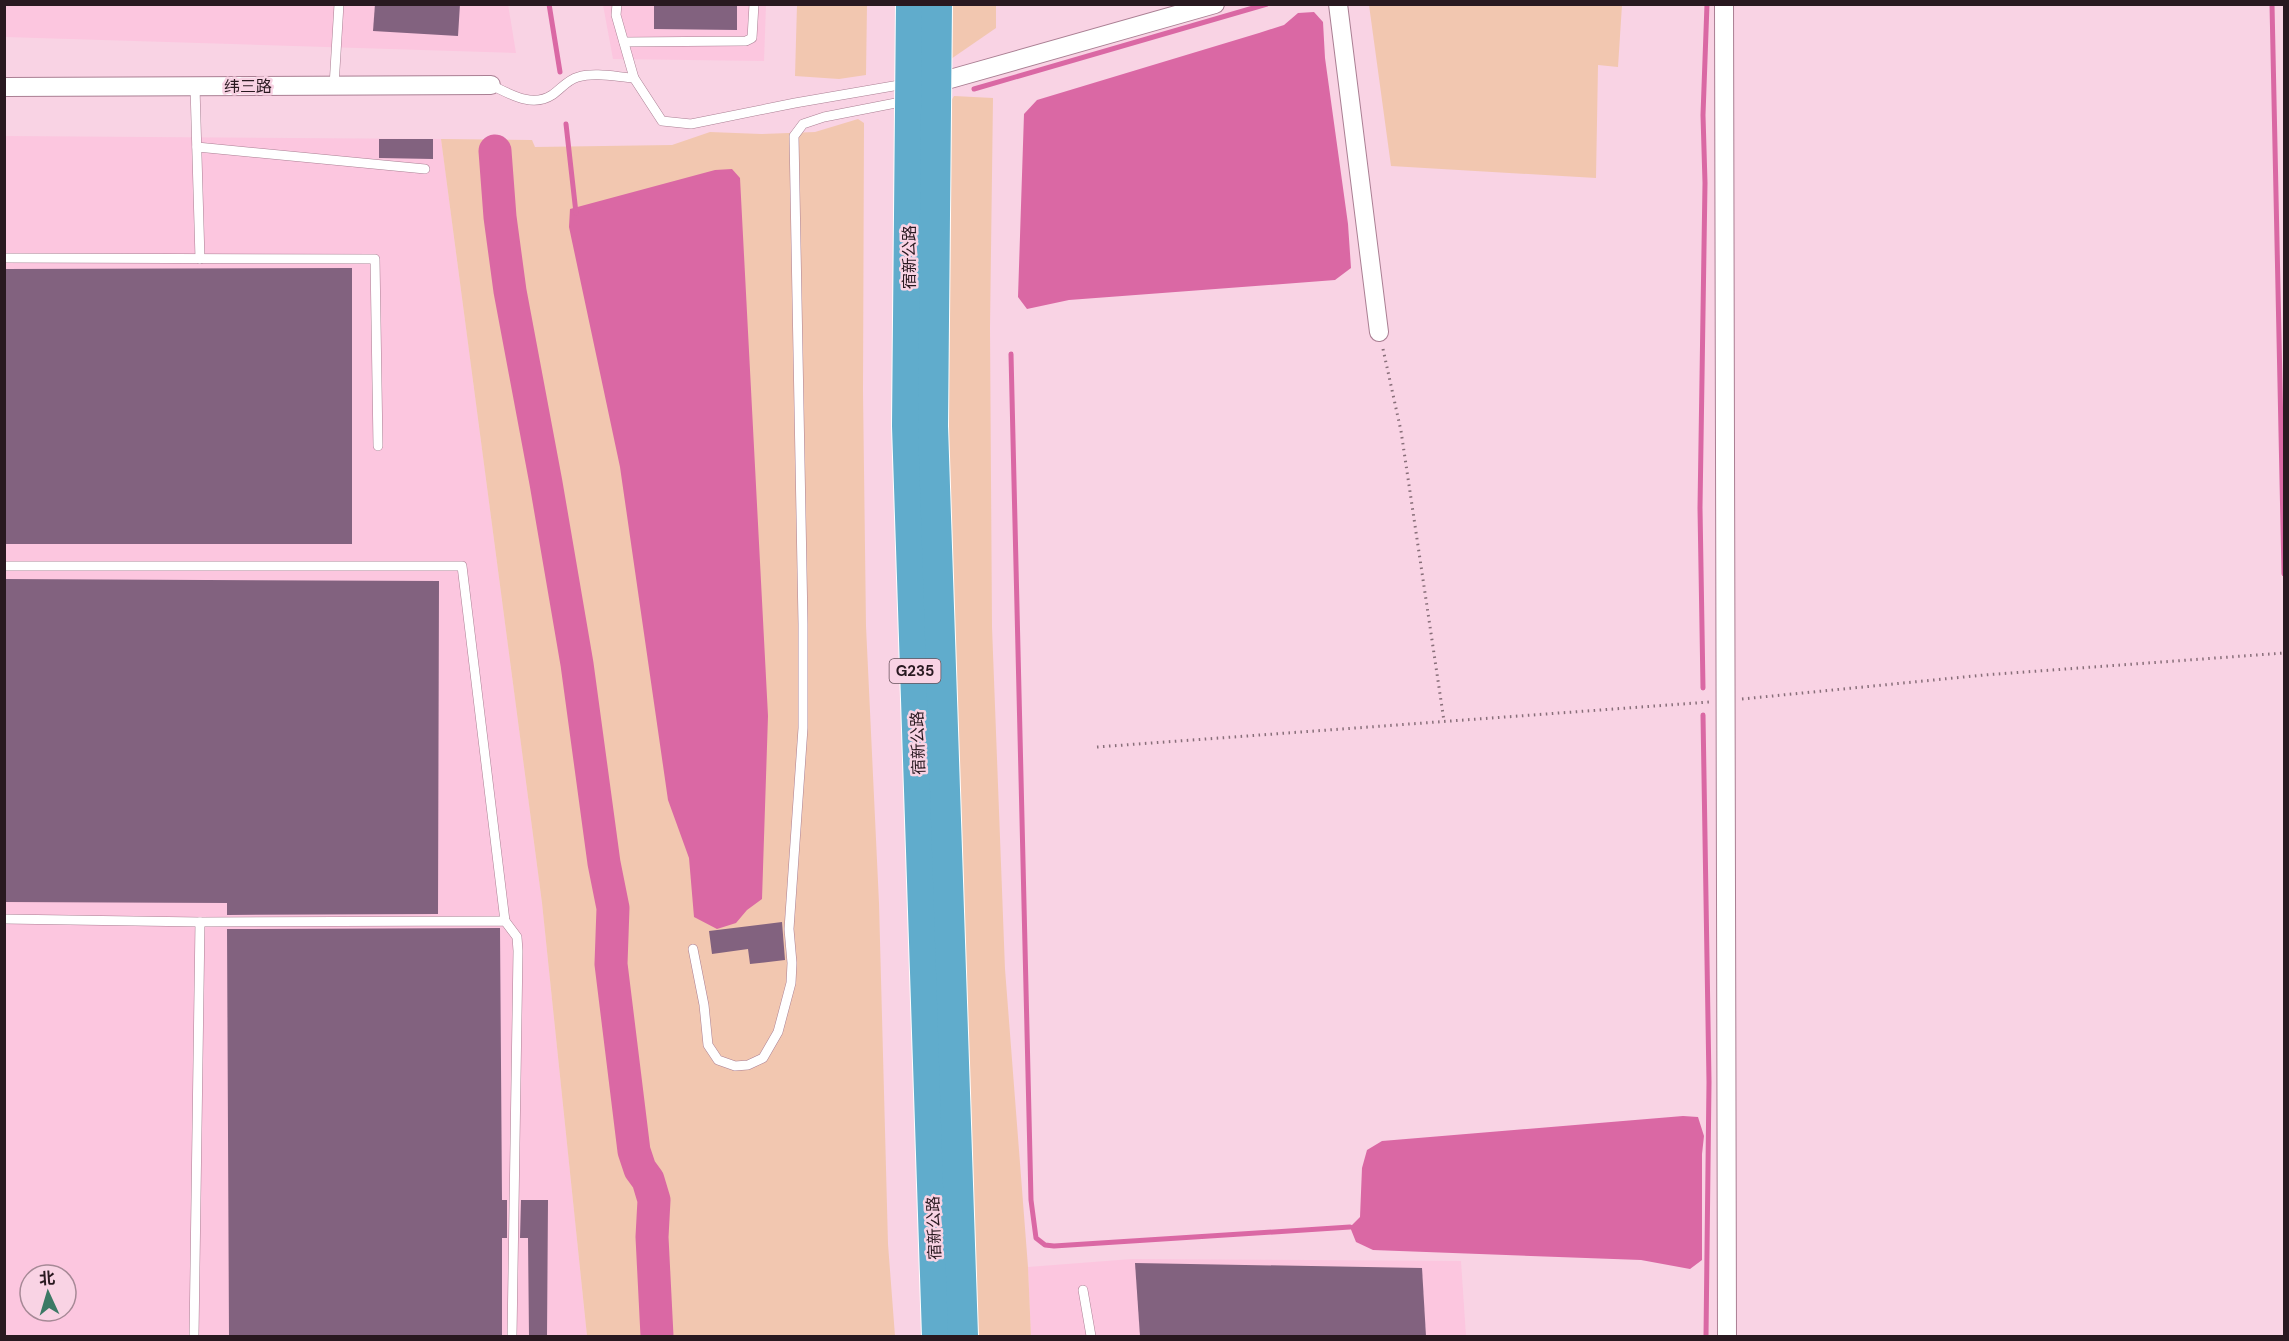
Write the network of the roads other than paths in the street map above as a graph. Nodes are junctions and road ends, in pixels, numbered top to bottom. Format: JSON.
{"nodes":[{"id":1,"x":339,"y":4,"type":"edge"},
{"id":2,"x":616,"y":4,"type":"edge"},
{"id":3,"x":754,"y":4,"type":"edge"},
{"id":4,"x":911,"y":4,"type":"edge"},
{"id":5,"x":937,"y":4,"type":"edge"},
{"id":6,"x":1215,"y":4,"type":"edge"},
{"id":7,"x":1338,"y":4,"type":"edge"},
{"id":8,"x":1724,"y":4,"type":"edge"},
{"id":9,"x":624,"y":42,"type":"junction"},
{"id":10,"x":634,"y":78,"type":"junction"},
{"id":11,"x":490,"y":85,"type":"joint"},
{"id":12,"x":334,"y":86,"type":"junction"},
{"id":13,"x":4,"y":87,"type":"edge"},
{"id":14,"x":195,"y":87,"type":"junction"},
{"id":15,"x":919,"y":89,"type":"junction"},
{"id":16,"x":197,"y":147,"type":"junction"},
{"id":17,"x":425,"y":169,"type":"dead end"},
{"id":18,"x":4,"y":258,"type":"edge"},
{"id":19,"x":200,"y":259,"type":"junction"},
{"id":20,"x":1379,"y":332,"type":"road end"},
{"id":21,"x":378,"y":446,"type":"dead end"},
{"id":22,"x":4,"y":566,"type":"edge"},
{"id":23,"x":4,"y":919,"type":"edge"},
{"id":24,"x":505,"y":921,"type":"junction"},
{"id":25,"x":200,"y":922,"type":"junction"},
{"id":26,"x":693,"y":949,"type":"dead end"},
{"id":27,"x":1083,"y":1290,"type":"dead end"},
{"id":28,"x":194,"y":1336,"type":"edge"},
{"id":29,"x":512,"y":1336,"type":"edge"},
{"id":30,"x":937,"y":1336,"type":"edge"},
{"id":31,"x":963,"y":1336,"type":"edge"},
{"id":32,"x":1091,"y":1336,"type":"edge"},
{"id":33,"x":1727,"y":1336,"type":"edge"}],
"edges":[{"from":1,"to":12,"type":"lane"},
{"from":2,"to":9,"type":"lane"},
{"from":3,"to":9,"type":"lane"},
{"from":4,"to":15,"type":"highway","name":"宿新公路","number":"G235"},
{"from":5,"to":15,"type":"highway","name":"宿新公路","number":"G235"},
{"from":6,"to":15,"type":"street"},
{"from":7,"to":20,"type":"street"},
{"from":8,"to":33,"type":"street"},
{"from":9,"to":10,"type":"lane"},
{"from":10,"to":11,"type":"lane"},
{"from":10,"to":15,"type":"lane"},
{"from":11,"to":12,"type":"street","name":"纬三路"},
{"from":12,"to":14,"type":"street","name":"纬三路"},
{"from":13,"to":14,"type":"street","name":"纬三路"},
{"from":14,"to":16,"type":"lane"},
{"from":15,"to":26,"type":"lane"},
{"from":15,"to":30,"type":"highway","name":"宿新公路","number":"G235"},
{"from":15,"to":31,"type":"highway","name":"宿新公路","number":"G235"},
{"from":16,"to":17,"type":"lane"},
{"from":16,"to":19,"type":"lane"},
{"from":18,"to":19,"type":"lane"},
{"from":19,"to":21,"type":"lane"},
{"from":22,"to":24,"type":"lane"},
{"from":23,"to":25,"type":"lane"},
{"from":24,"to":25,"type":"lane"},
{"from":24,"to":29,"type":"lane"},
{"from":25,"to":28,"type":"lane"},
{"from":27,"to":32,"type":"lane"}]}
